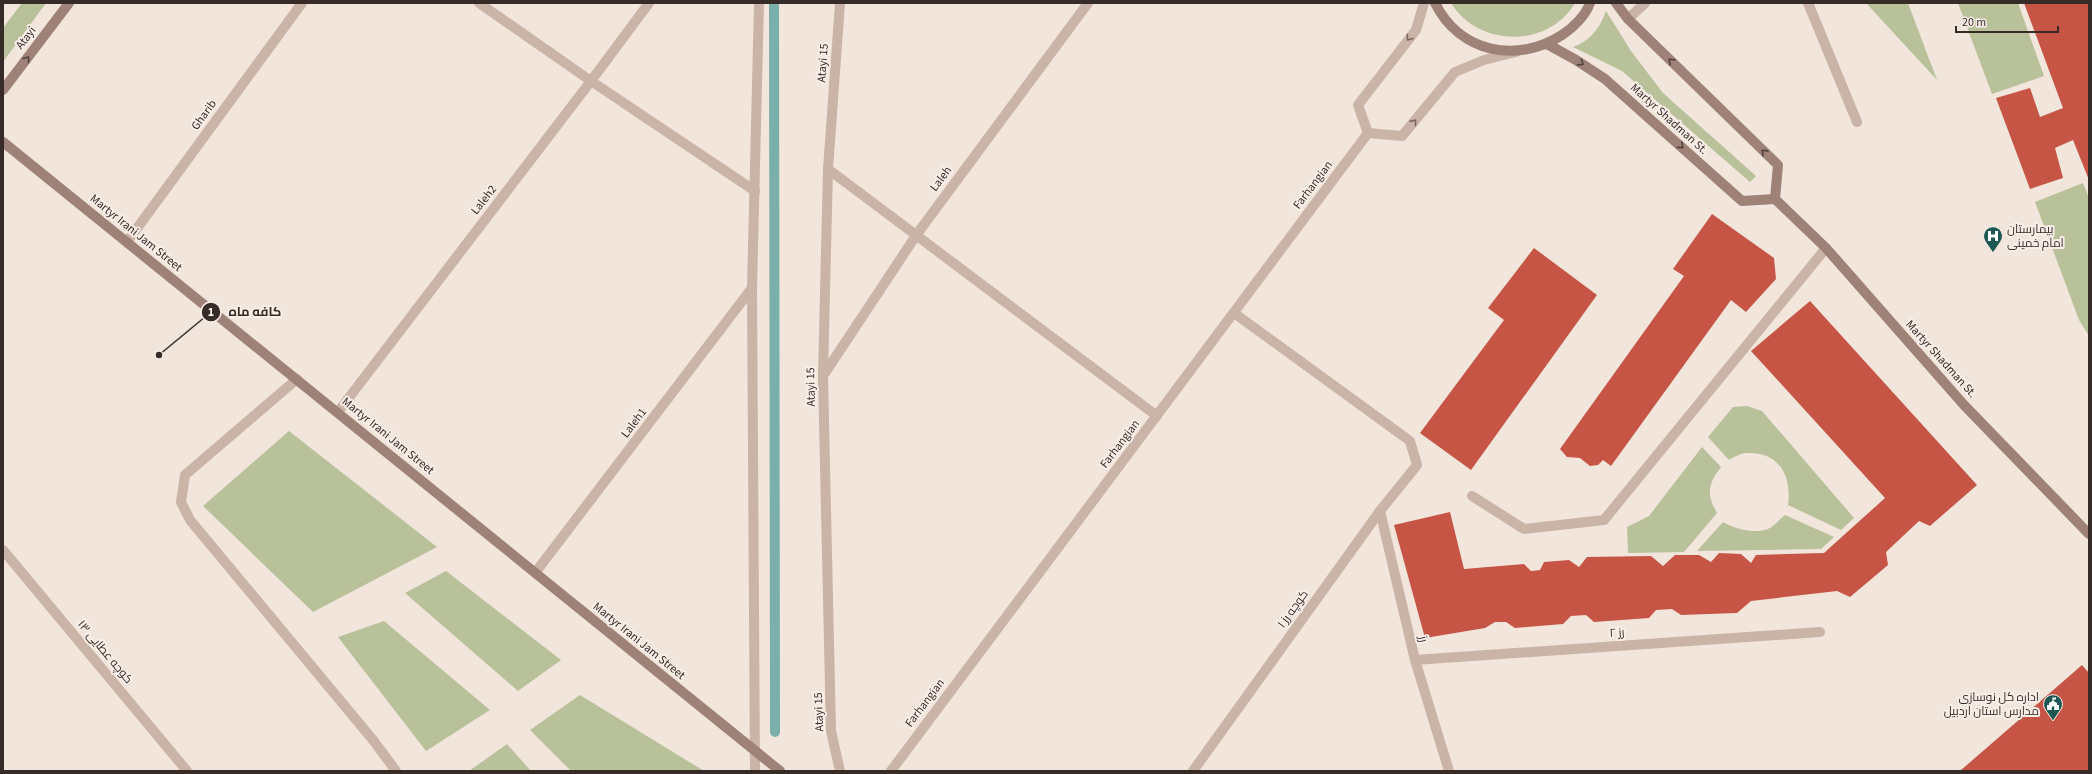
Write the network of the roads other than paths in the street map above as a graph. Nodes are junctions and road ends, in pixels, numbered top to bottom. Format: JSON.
{"nodes":[{"id":1,"x":69,"y":3,"type":"edge"},
{"id":2,"x":302,"y":3,"type":"edge"},
{"id":3,"x":479,"y":3,"type":"edge"},
{"id":4,"x":649,"y":3,"type":"edge"},
{"id":5,"x":759,"y":3,"type":"edge"},
{"id":6,"x":840,"y":3,"type":"edge"},
{"id":7,"x":1088,"y":3,"type":"edge"},
{"id":8,"x":1424,"y":3,"type":"edge"},
{"id":9,"x":1435,"y":3,"type":"edge"},
{"id":10,"x":1590,"y":3,"type":"edge"},
{"id":11,"x":1616,"y":3,"type":"edge"},
{"id":12,"x":1645,"y":3,"type":"edge"},
{"id":13,"x":1808,"y":3,"type":"edge"},
{"id":14,"x":1628,"y":19,"type":"junction"},
{"id":15,"x":1547,"y":44,"type":"junction"},
{"id":16,"x":1518,"y":52,"type":"junction"},
{"id":17,"x":591,"y":81,"type":"junction"},
{"id":18,"x":3,"y":90,"type":"edge"},
{"id":19,"x":1857,"y":122,"type":"dead end"},
{"id":20,"x":1368,"y":132,"type":"junction"},
{"id":21,"x":3,"y":142,"type":"edge"},
{"id":22,"x":828,"y":169,"type":"junction"},
{"id":23,"x":755,"y":191,"type":"junction"},
{"id":24,"x":1775,"y":199,"type":"junction"},
{"id":25,"x":917,"y":234,"type":"junction"},
{"id":26,"x":127,"y":242,"type":"junction"},
{"id":27,"x":1826,"y":248,"type":"junction"},
{"id":28,"x":752,"y":288,"type":"junction"},
{"id":29,"x":1234,"y":313,"type":"junction"},
{"id":30,"x":824,"y":376,"type":"junction"},
{"id":31,"x":297,"y":379,"type":"junction"},
{"id":32,"x":338,"y":412,"type":"junction"},
{"id":33,"x":1157,"y":416,"type":"junction"},
{"id":34,"x":1472,"y":496,"type":"dead end"},
{"id":35,"x":1380,"y":511,"type":"junction"},
{"id":36,"x":2089,"y":534,"type":"edge"},
{"id":37,"x":3,"y":550,"type":"edge"},
{"id":38,"x":535,"y":573,"type":"junction"},
{"id":39,"x":1820,"y":632,"type":"dead end"},
{"id":40,"x":1415,"y":660,"type":"junction"},
{"id":41,"x":755,"y":752,"type":"junction"},
{"id":42,"x":187,"y":771,"type":"edge"},
{"id":43,"x":396,"y":771,"type":"edge"},
{"id":44,"x":755,"y":771,"type":"edge"},
{"id":45,"x":780,"y":771,"type":"edge"},
{"id":46,"x":840,"y":771,"type":"edge"},
{"id":47,"x":891,"y":771,"type":"edge"},
{"id":48,"x":1193,"y":771,"type":"edge"},
{"id":49,"x":1450,"y":771,"type":"edge"}],
"edges":[{"from":18,"to":1,"type":"street","name":"Atayi","one_way":true},
{"from":2,"to":26,"type":"street","name":"Gharib"},
{"from":3,"to":17,"type":"street"},
{"from":4,"to":17,"type":"street","name":"Laleh2"},
{"from":5,"to":23,"type":"street"},
{"from":6,"to":22,"type":"street","name":"Atayi 15"},
{"from":7,"to":25,"type":"street","name":"Laleh"},
{"from":8,"to":20,"type":"street","one_way":true},
{"from":9,"to":16,"type":"street"},
{"from":10,"to":15,"type":"street"},
{"from":11,"to":14,"type":"street"},
{"from":12,"to":14,"type":"street"},
{"from":13,"to":19,"type":"street"},
{"from":24,"to":14,"type":"street","one_way":true},
{"from":15,"to":16,"type":"street"},
{"from":15,"to":24,"type":"street","name":"Martyr Shadman St.","one_way":true},
{"from":20,"to":16,"type":"street","one_way":true},
{"from":17,"to":23,"type":"street"},
{"from":17,"to":32,"type":"street","name":"Laleh2"},
{"from":20,"to":29,"type":"street","name":"Farhangian"},
{"from":21,"to":26,"type":"street","name":"Martyr Irani Jam Street"},
{"from":22,"to":25,"type":"street"},
{"from":22,"to":30,"type":"street","name":"Atayi 15"},
{"from":23,"to":28,"type":"street"},
{"from":24,"to":27,"type":"street","name":"Martyr Shadman St."},
{"from":25,"to":30,"type":"street","name":"Laleh"},
{"from":25,"to":33,"type":"street"},
{"from":26,"to":31,"type":"street","name":"Martyr Irani Jam Street"},
{"from":27,"to":34,"type":"street"},
{"from":27,"to":36,"type":"street","name":"Martyr Shadman St."},
{"from":28,"to":38,"type":"street","name":"Laleh1"},
{"from":28,"to":41,"type":"street"},
{"from":29,"to":33,"type":"street","name":"Farhangian"},
{"from":29,"to":35,"type":"street","name":"کوچه رز ۱"},
{"from":30,"to":46,"type":"street","name":"Atayi 15"},
{"from":31,"to":32,"type":"street","name":"Martyr Irani Jam Street"},
{"from":31,"to":43,"type":"street"},
{"from":32,"to":38,"type":"street","name":"Martyr Irani Jam Street"},
{"from":33,"to":47,"type":"street","name":"Farhangian"},
{"from":35,"to":40,"type":"street","name":"رز"},
{"from":35,"to":48,"type":"street","name":"کوچه رز ۱"},
{"from":37,"to":42,"type":"street","name":"کوچه عطایی ۱۳"},
{"from":38,"to":41,"type":"street","name":"Martyr Irani Jam Street"},
{"from":39,"to":40,"type":"street","name":"رز ۲"},
{"from":40,"to":49,"type":"street","name":"رز"},
{"from":41,"to":44,"type":"street"},
{"from":41,"to":45,"type":"street","name":"Martyr Irani Jam Street"}]}
